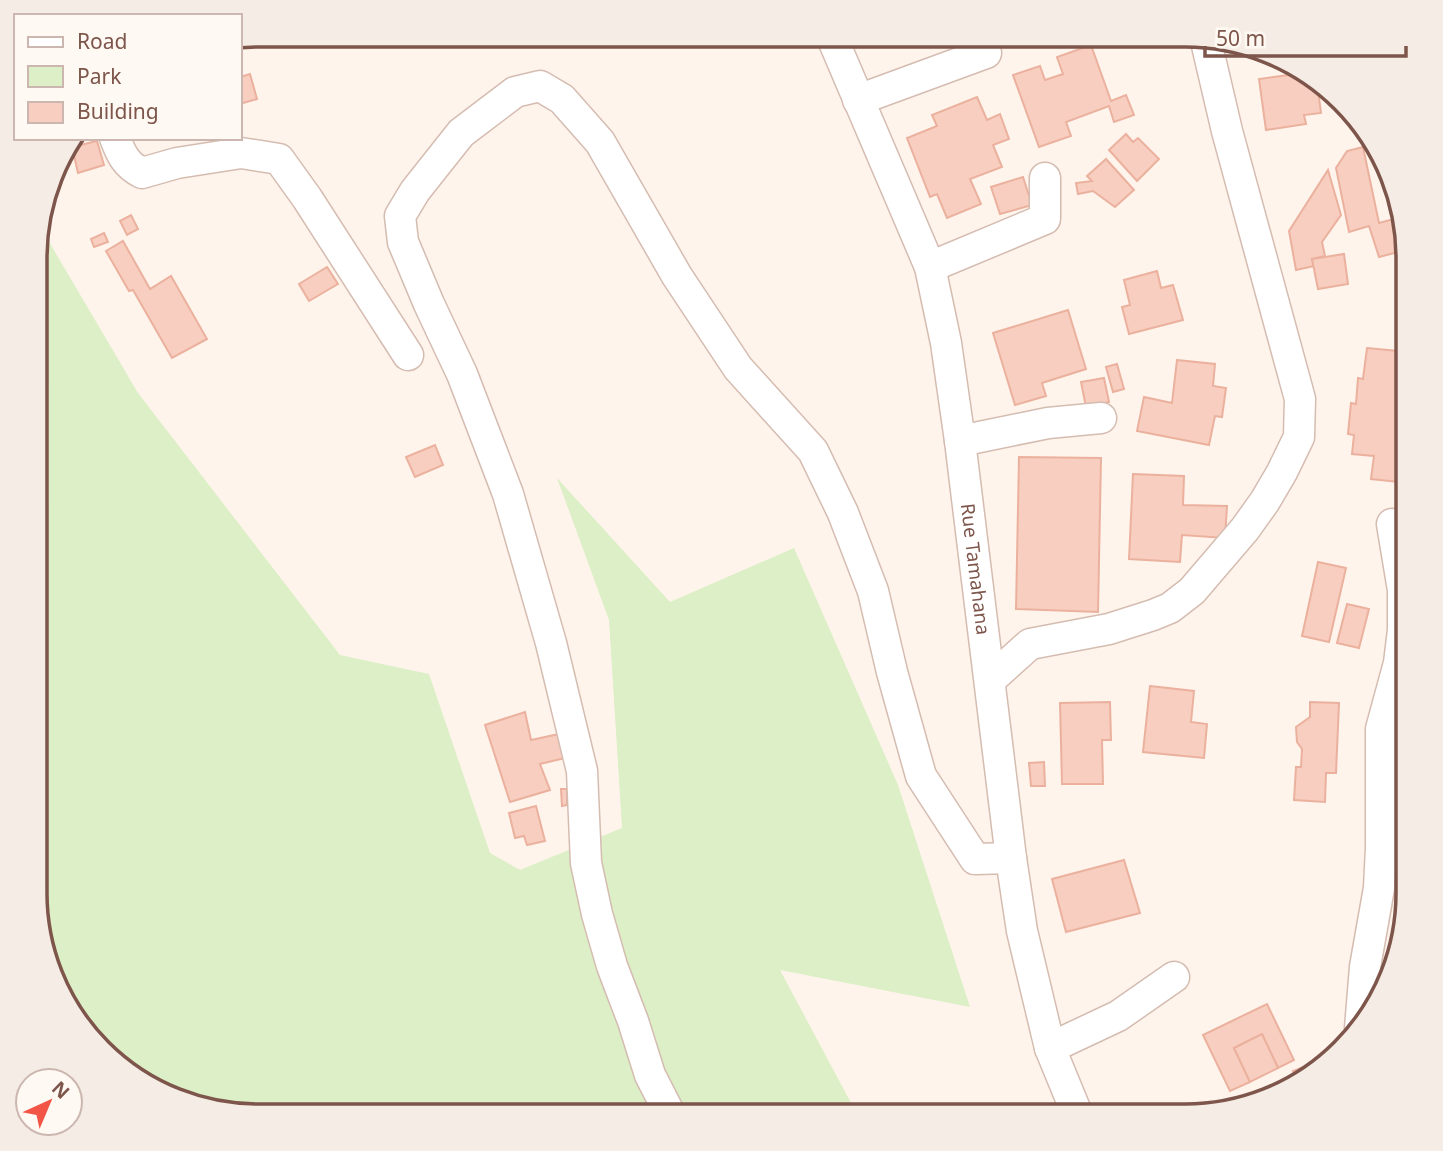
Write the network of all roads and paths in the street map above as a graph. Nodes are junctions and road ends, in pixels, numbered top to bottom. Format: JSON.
{"nodes":[{"id":1,"x":836,"y":48,"type":"edge"},
{"id":2,"x":1208,"y":49,"type":"edge"},
{"id":3,"x":986,"y":53,"type":"dead end"},
{"id":4,"x":858,"y":100,"type":"junction"},
{"id":5,"x":116,"y":140,"type":"edge"},
{"id":6,"x":1045,"y":178,"type":"dead end"},
{"id":7,"x":930,"y":267,"type":"junction"},
{"id":8,"x":408,"y":355,"type":"dead end"},
{"id":9,"x":1101,"y":418,"type":"dead end"},
{"id":10,"x":960,"y":441,"type":"junction"},
{"id":11,"x":1392,"y":524,"type":"dead end"},
{"id":12,"x":1396,"y":545,"type":"edge"},
{"id":13,"x":1395,"y":676,"type":"edge"},
{"id":14,"x":990,"y":680,"type":"junction"},
{"id":15,"x":1011,"y":858,"type":"junction"},
{"id":16,"x":1174,"y":977,"type":"dead end"},
{"id":17,"x":1362,"y":1007,"type":"edge"},
{"id":18,"x":1050,"y":1048,"type":"junction"},
{"id":19,"x":665,"y":1103,"type":"edge"},
{"id":20,"x":1072,"y":1104,"type":"edge"}],
"edges":[{"from":1,"to":4,"type":"street","name":"Rue Tamahana"},
{"from":2,"to":14,"type":"street"},
{"from":3,"to":4,"type":"street"},
{"from":4,"to":7,"type":"street","name":"Rue Tamahana"},
{"from":5,"to":8,"type":"street"},
{"from":6,"to":7,"type":"street"},
{"from":7,"to":10,"type":"street","name":"Rue Tamahana"},
{"from":9,"to":10,"type":"street"},
{"from":10,"to":14,"type":"street","name":"Rue Tamahana"},
{"from":11,"to":12,"type":"street"},
{"from":13,"to":17,"type":"street"},
{"from":14,"to":15,"type":"street","name":"Rue Tamahana"},
{"from":15,"to":18,"type":"street","name":"Rue Tamahana"},
{"from":15,"to":19,"type":"street"},
{"from":16,"to":18,"type":"street"},
{"from":18,"to":20,"type":"street","name":"Rue Tamahana"}]}
